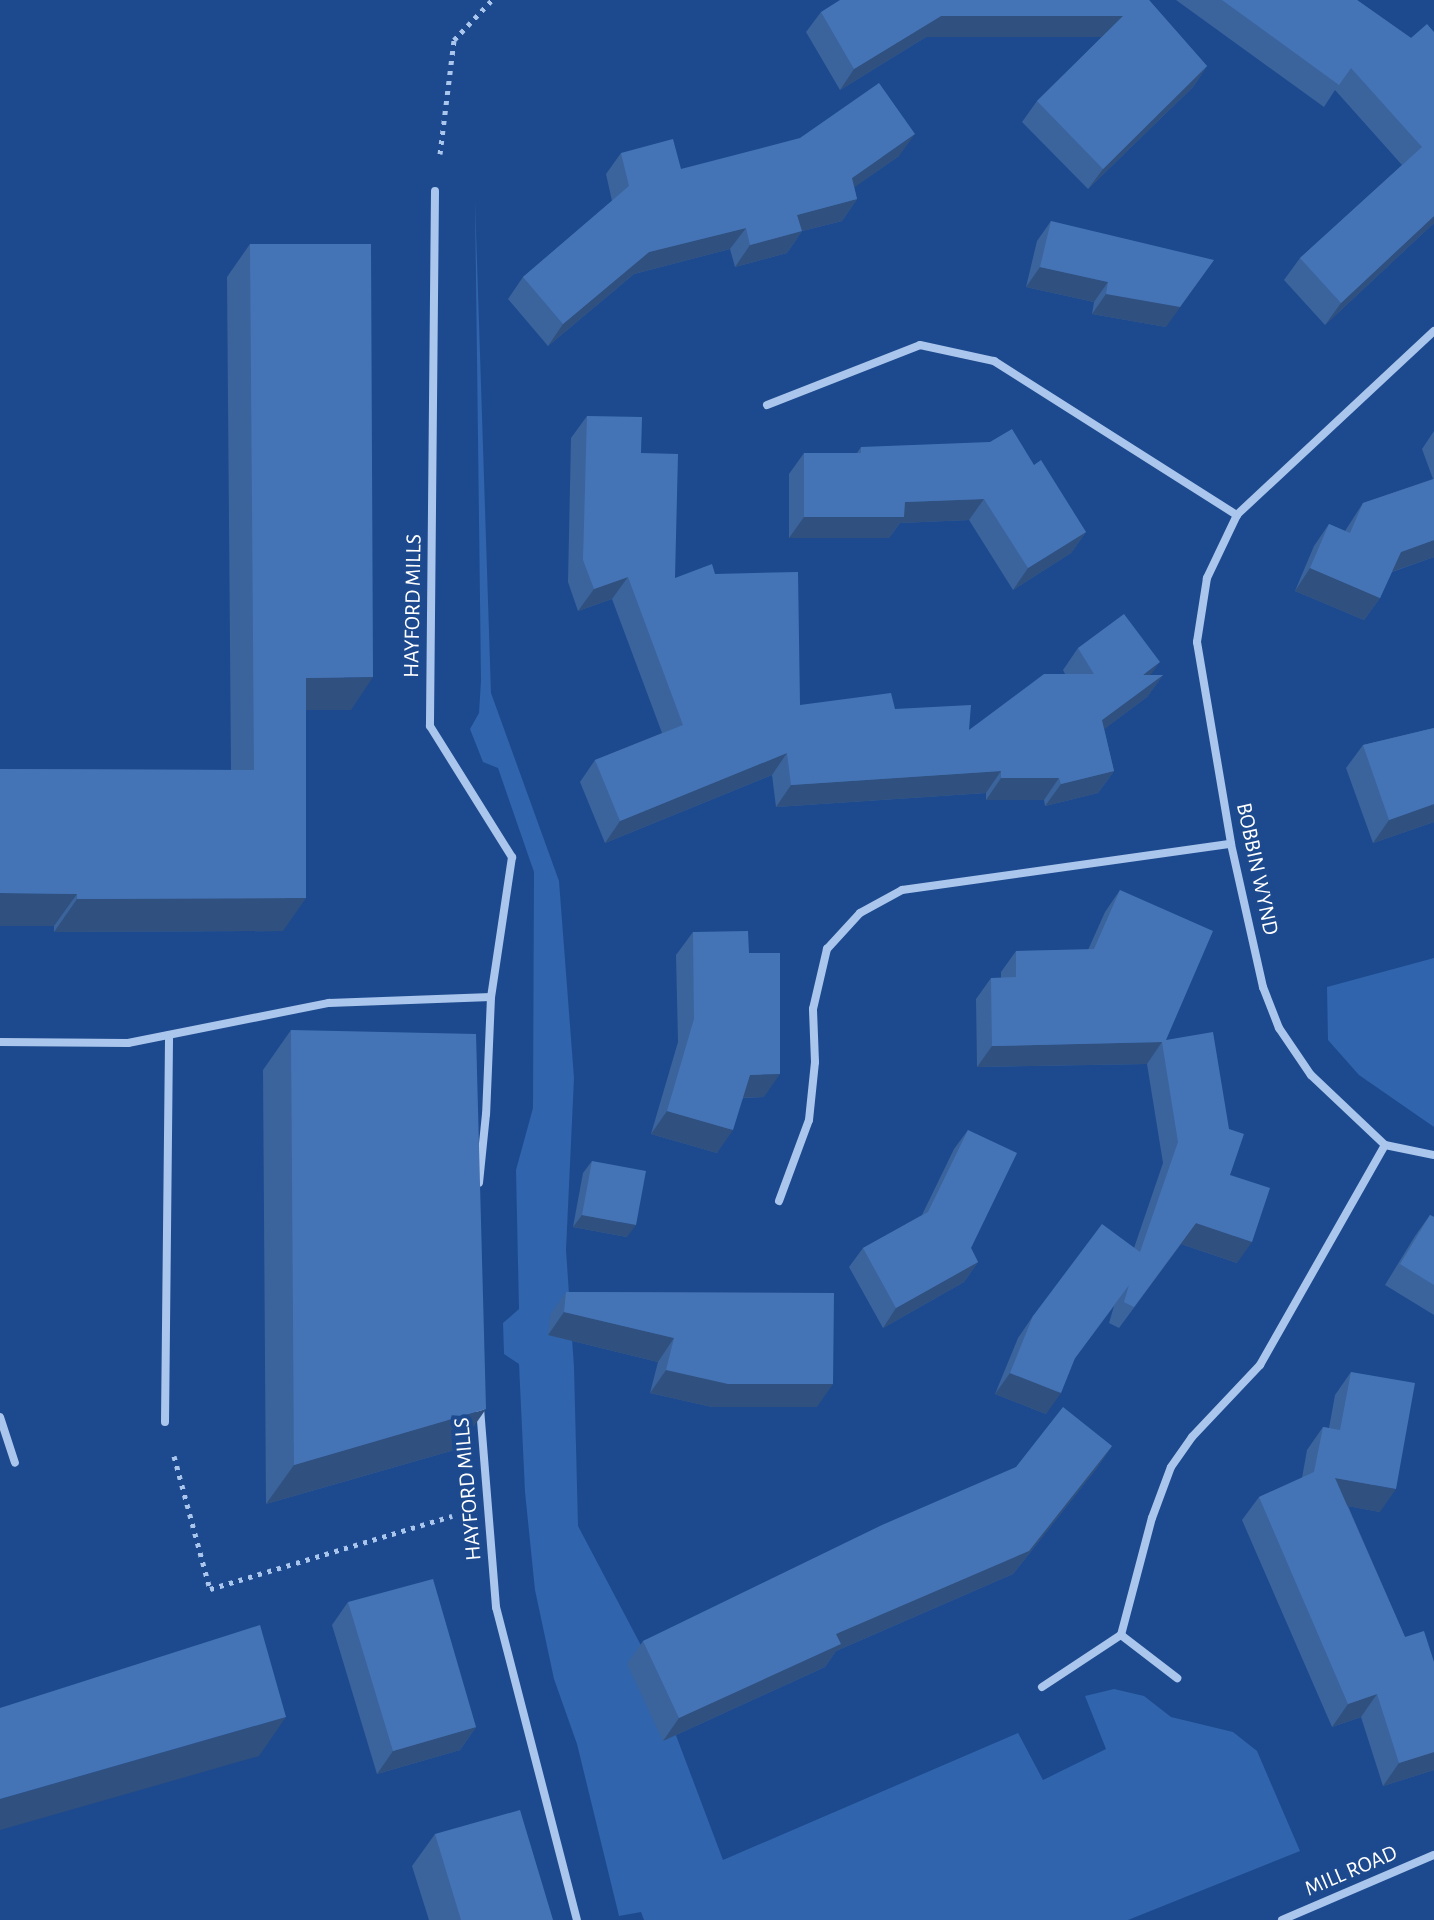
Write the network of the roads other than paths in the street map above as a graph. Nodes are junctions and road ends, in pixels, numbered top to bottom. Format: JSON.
{"nodes":[{"id":1,"x":435,"y":191,"type":"road end"},
{"id":2,"x":1434,"y":331,"type":"edge"},
{"id":3,"x":767,"y":405,"type":"dead end"},
{"id":4,"x":1237,"y":515,"type":"junction"},
{"id":5,"x":1231,"y":844,"type":"junction"},
{"id":6,"x":491,"y":997,"type":"junction"},
{"id":7,"x":169,"y":1035,"type":"junction"},
{"id":8,"x":0,"y":1042,"type":"edge"},
{"id":9,"x":1385,"y":1145,"type":"junction"},
{"id":10,"x":1434,"y":1155,"type":"edge"},
{"id":11,"x":478,"y":1188,"type":"edge"},
{"id":12,"x":779,"y":1201,"type":"dead end"},
{"id":13,"x":479,"y":1398,"type":"edge"},
{"id":14,"x":0,"y":1417,"type":"edge"},
{"id":15,"x":165,"y":1422,"type":"road end"},
{"id":16,"x":15,"y":1463,"type":"dead end"},
{"id":17,"x":1121,"y":1635,"type":"junction"},
{"id":18,"x":1177,"y":1678,"type":"dead end"},
{"id":19,"x":1042,"y":1687,"type":"dead end"},
{"id":20,"x":1434,"y":1855,"type":"edge"},
{"id":21,"x":577,"y":1920,"type":"edge"},
{"id":22,"x":1282,"y":1920,"type":"edge"}],
"edges":[{"from":1,"to":6,"type":"street","name":"HAYFORD MILLS"},
{"from":2,"to":4,"type":"street","name":"BOBBIN WYND"},
{"from":3,"to":4,"type":"street"},
{"from":4,"to":5,"type":"street","name":"BOBBIN WYND"},
{"from":5,"to":9,"type":"street","name":"BOBBIN WYND"},
{"from":5,"to":12,"type":"street"},
{"from":6,"to":7,"type":"street"},
{"from":6,"to":11,"type":"street","name":"HAYFORD MILLS"},
{"from":7,"to":8,"type":"street"},
{"from":7,"to":15,"type":"street"},
{"from":9,"to":10,"type":"street"},
{"from":9,"to":17,"type":"street"},
{"from":13,"to":21,"type":"street","name":"HAYFORD MILLS"},
{"from":14,"to":16,"type":"street"},
{"from":17,"to":18,"type":"street"},
{"from":17,"to":19,"type":"street"},
{"from":20,"to":22,"type":"street","name":"MILL ROAD"}]}
